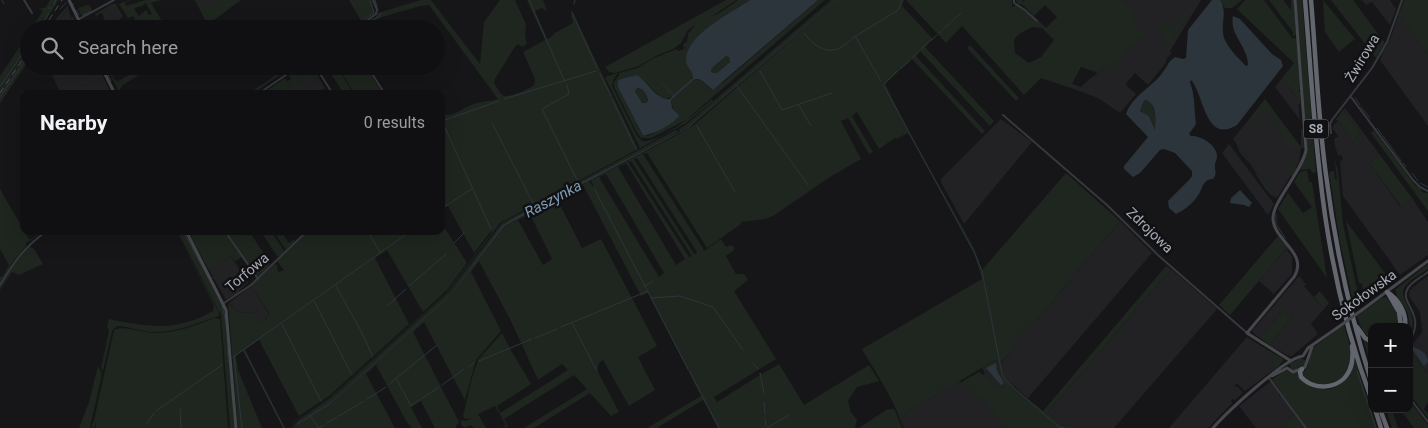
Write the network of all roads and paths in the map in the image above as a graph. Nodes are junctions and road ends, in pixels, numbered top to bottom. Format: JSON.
{"nodes":[{"id":1,"x":24,"y":0,"type":"edge"},
{"id":2,"x":70,"y":0,"type":"edge"},
{"id":3,"x":114,"y":0,"type":"edge"},
{"id":4,"x":373,"y":0,"type":"edge"},
{"id":5,"x":1295,"y":0,"type":"edge"},
{"id":6,"x":1305,"y":0,"type":"edge"},
{"id":7,"x":1311,"y":0,"type":"edge"},
{"id":8,"x":1402,"y":0,"type":"edge"},
{"id":9,"x":1014,"y":1,"type":"edge"},
{"id":10,"x":32,"y":13,"type":"dead end"},
{"id":11,"x":78,"y":19,"type":"joint"},
{"id":12,"x":368,"y":20,"type":"edge"},
{"id":13,"x":1036,"y":21,"type":"dead end"},
{"id":14,"x":106,"y":75,"type":"edge"},
{"id":15,"x":286,"y":75,"type":"edge"},
{"id":16,"x":321,"y":75,"type":"edge"},
{"id":17,"x":373,"y":75,"type":"edge"},
{"id":18,"x":113,"y":90,"type":"edge"},
{"id":19,"x":264,"y":90,"type":"edge"},
{"id":20,"x":330,"y":90,"type":"edge"},
{"id":21,"x":382,"y":90,"type":"edge"},
{"id":22,"x":1350,"y":96,"type":"junction"},
{"id":23,"x":1003,"y":115,"type":"dead end"},
{"id":24,"x":1331,"y":133,"type":"dead end"},
{"id":25,"x":1428,"y":191,"type":"edge"},
{"id":26,"x":41,"y":235,"type":"edge"},
{"id":27,"x":188,"y":235,"type":"edge"},
{"id":28,"x":228,"y":235,"type":"edge"},
{"id":29,"x":303,"y":235,"type":"edge"},
{"id":30,"x":1428,"y":261,"type":"edge"},
{"id":31,"x":1428,"y":272,"type":"edge"},
{"id":32,"x":258,"y":279,"type":"junction"},
{"id":33,"x":0,"y":285,"type":"edge"},
{"id":34,"x":1387,"y":292,"type":"junction"},
{"id":35,"x":224,"y":303,"type":"junction"},
{"id":36,"x":1354,"y":322,"type":"junction"},
{"id":37,"x":1400,"y":323,"type":"edge"},
{"id":38,"x":1405,"y":323,"type":"edge"},
{"id":39,"x":1247,"y":333,"type":"junction"},
{"id":40,"x":1413,"y":334,"type":"edge"},
{"id":41,"x":1352,"y":337,"type":"junction"},
{"id":42,"x":1368,"y":340,"type":"edge"},
{"id":43,"x":1313,"y":346,"type":"junction"},
{"id":44,"x":1303,"y":356,"type":"junction"},
{"id":45,"x":1284,"y":357,"type":"junction"},
{"id":46,"x":1291,"y":360,"type":"junction"},
{"id":47,"x":1307,"y":360,"type":"junction"},
{"id":48,"x":1287,"y":366,"type":"junction"},
{"id":49,"x":1302,"y":369,"type":"junction"},
{"id":50,"x":1368,"y":370,"type":"edge"},
{"id":51,"x":1270,"y":377,"type":"junction"},
{"id":52,"x":1368,"y":389,"type":"edge"},
{"id":53,"x":1413,"y":402,"type":"edge"},
{"id":54,"x":1376,"y":413,"type":"edge"},
{"id":55,"x":1381,"y":413,"type":"edge"},
{"id":56,"x":1428,"y":422,"type":"edge"},
{"id":57,"x":236,"y":428,"type":"edge"},
{"id":58,"x":1213,"y":428,"type":"edge"},
{"id":59,"x":1306,"y":428,"type":"edge"},
{"id":60,"x":1381,"y":428,"type":"edge"},
{"id":61,"x":1387,"y":428,"type":"edge"}],
"edges":[{"from":1,"to":10,"type":"street"},
{"from":2,"to":11,"type":"street"},
{"from":3,"to":11,"type":"street"},
{"from":4,"to":12,"type":"street"},
{"from":5,"to":39,"type":"street"},
{"from":6,"to":41,"type":"highway","number":"S8"},
{"from":7,"to":36,"type":"highway","number":"S8"},
{"from":8,"to":22,"type":"street","name":"Żwirowa"},
{"from":9,"to":13,"type":"street"},
{"from":14,"to":18,"type":"street"},
{"from":15,"to":19,"type":"street"},
{"from":16,"to":20,"type":"street"},
{"from":17,"to":21,"type":"street"},
{"from":22,"to":24,"type":"street","name":"Żwirowa"},
{"from":22,"to":25,"type":"street"},
{"from":23,"to":39,"type":"street","name":"Zdrojowa"},
{"from":26,"to":33,"type":"street"},
{"from":27,"to":35,"type":"street"},
{"from":28,"to":32,"type":"street"},
{"from":29,"to":32,"type":"street","name":"Torfowa"},
{"from":30,"to":34,"type":"street","name":"Sokołowska"},
{"from":31,"to":40,"type":"street"},
{"from":32,"to":35,"type":"street","name":"Torfowa"},
{"from":34,"to":37,"type":"highway"},
{"from":34,"to":38,"type":"highway"},
{"from":34,"to":43,"type":"street","name":"Sokołowska","bridge":true},
{"from":35,"to":57,"type":"street"},
{"from":36,"to":42,"type":"highway"},
{"from":36,"to":50,"type":"highway","number":"S8"},
{"from":39,"to":45,"type":"street","name":"Zdrojowa"},
{"from":41,"to":49,"type":"highway"},
{"from":41,"to":52,"type":"highway","number":"S8"},
{"from":43,"to":44,"type":"street","name":"Sokołowska"},
{"from":43,"to":47,"type":"street","name":"Sokołowska"},
{"from":44,"to":46,"type":"street"},
{"from":44,"to":47,"type":"street"},
{"from":45,"to":46,"type":"street","name":"Zdrojowa"},
{"from":45,"to":48,"type":"street"},
{"from":46,"to":48,"type":"street"},
{"from":47,"to":49,"type":"street","name":"Sokołowska"},
{"from":48,"to":49,"type":"street"},
{"from":48,"to":51,"type":"street"},
{"from":51,"to":58,"type":"street"},
{"from":51,"to":59,"type":"street"},
{"from":53,"to":56,"type":"street"},
{"from":54,"to":60,"type":"highway"},
{"from":55,"to":61,"type":"highway"}]}
